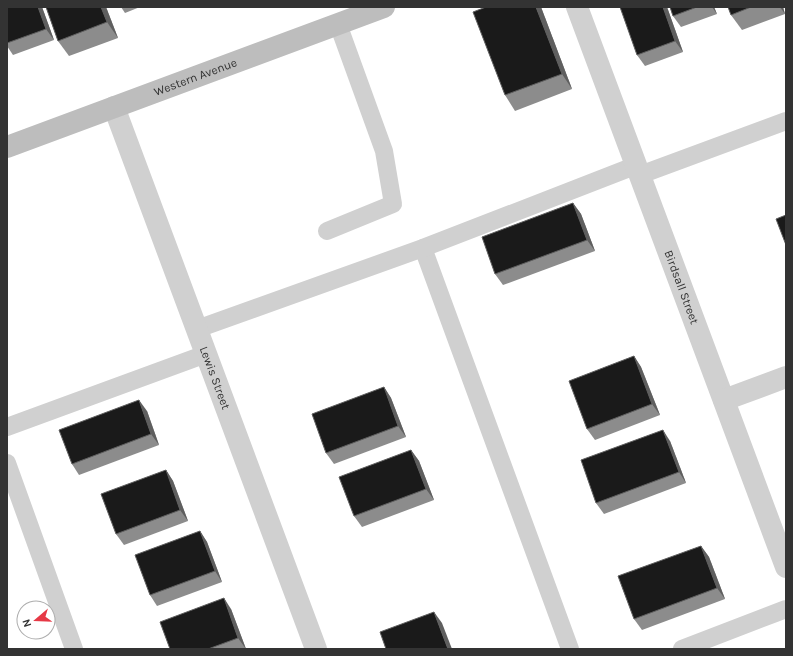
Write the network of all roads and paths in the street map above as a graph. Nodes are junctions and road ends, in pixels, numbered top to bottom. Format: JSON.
{"nodes":[{"id":1,"x":384,"y":7,"type":"edge"},
{"id":2,"x":577,"y":7,"type":"edge"},
{"id":3,"x":338,"y":24,"type":"junction"},
{"id":4,"x":114,"y":107,"type":"junction"},
{"id":5,"x":786,"y":121,"type":"edge"},
{"id":6,"x":7,"y":147,"type":"edge"},
{"id":7,"x":638,"y":170,"type":"junction"},
{"id":8,"x":327,"y":231,"type":"dead end"},
{"id":9,"x":423,"y":248,"type":"junction"},
{"id":10,"x":197,"y":329,"type":"junction"},
{"id":11,"x":206,"y":354,"type":"junction"},
{"id":12,"x":786,"y":377,"type":"edge"},
{"id":13,"x":724,"y":400,"type":"junction"},
{"id":14,"x":7,"y":427,"type":"edge"},
{"id":15,"x":7,"y":463,"type":"edge"},
{"id":16,"x":786,"y":567,"type":"edge"},
{"id":17,"x":786,"y":609,"type":"edge"},
{"id":18,"x":74,"y":649,"type":"edge"},
{"id":19,"x":316,"y":649,"type":"edge"},
{"id":20,"x":570,"y":649,"type":"edge"},
{"id":21,"x":682,"y":649,"type":"edge"}],
"edges":[{"from":1,"to":3,"type":"main road","name":"Western Avenue"},
{"from":2,"to":7,"type":"street","name":"Birdsall Street"},
{"from":3,"to":4,"type":"main road","name":"Western Avenue"},
{"from":3,"to":8,"type":"lane"},
{"from":4,"to":6,"type":"main road","name":"Western Avenue"},
{"from":4,"to":10,"type":"street","name":"Lewis Street"},
{"from":5,"to":7,"type":"lane"},
{"from":7,"to":9,"type":"lane"},
{"from":7,"to":13,"type":"street","name":"Birdsall Street"},
{"from":9,"to":10,"type":"lane"},
{"from":9,"to":20,"type":"lane"},
{"from":10,"to":11,"type":"street","name":"Lewis Street"},
{"from":11,"to":14,"type":"lane"},
{"from":11,"to":19,"type":"street","name":"Lewis Street"},
{"from":12,"to":13,"type":"street"},
{"from":13,"to":16,"type":"street","name":"Birdsall Street"},
{"from":15,"to":18,"type":"lane"},
{"from":17,"to":21,"type":"lane"}]}
